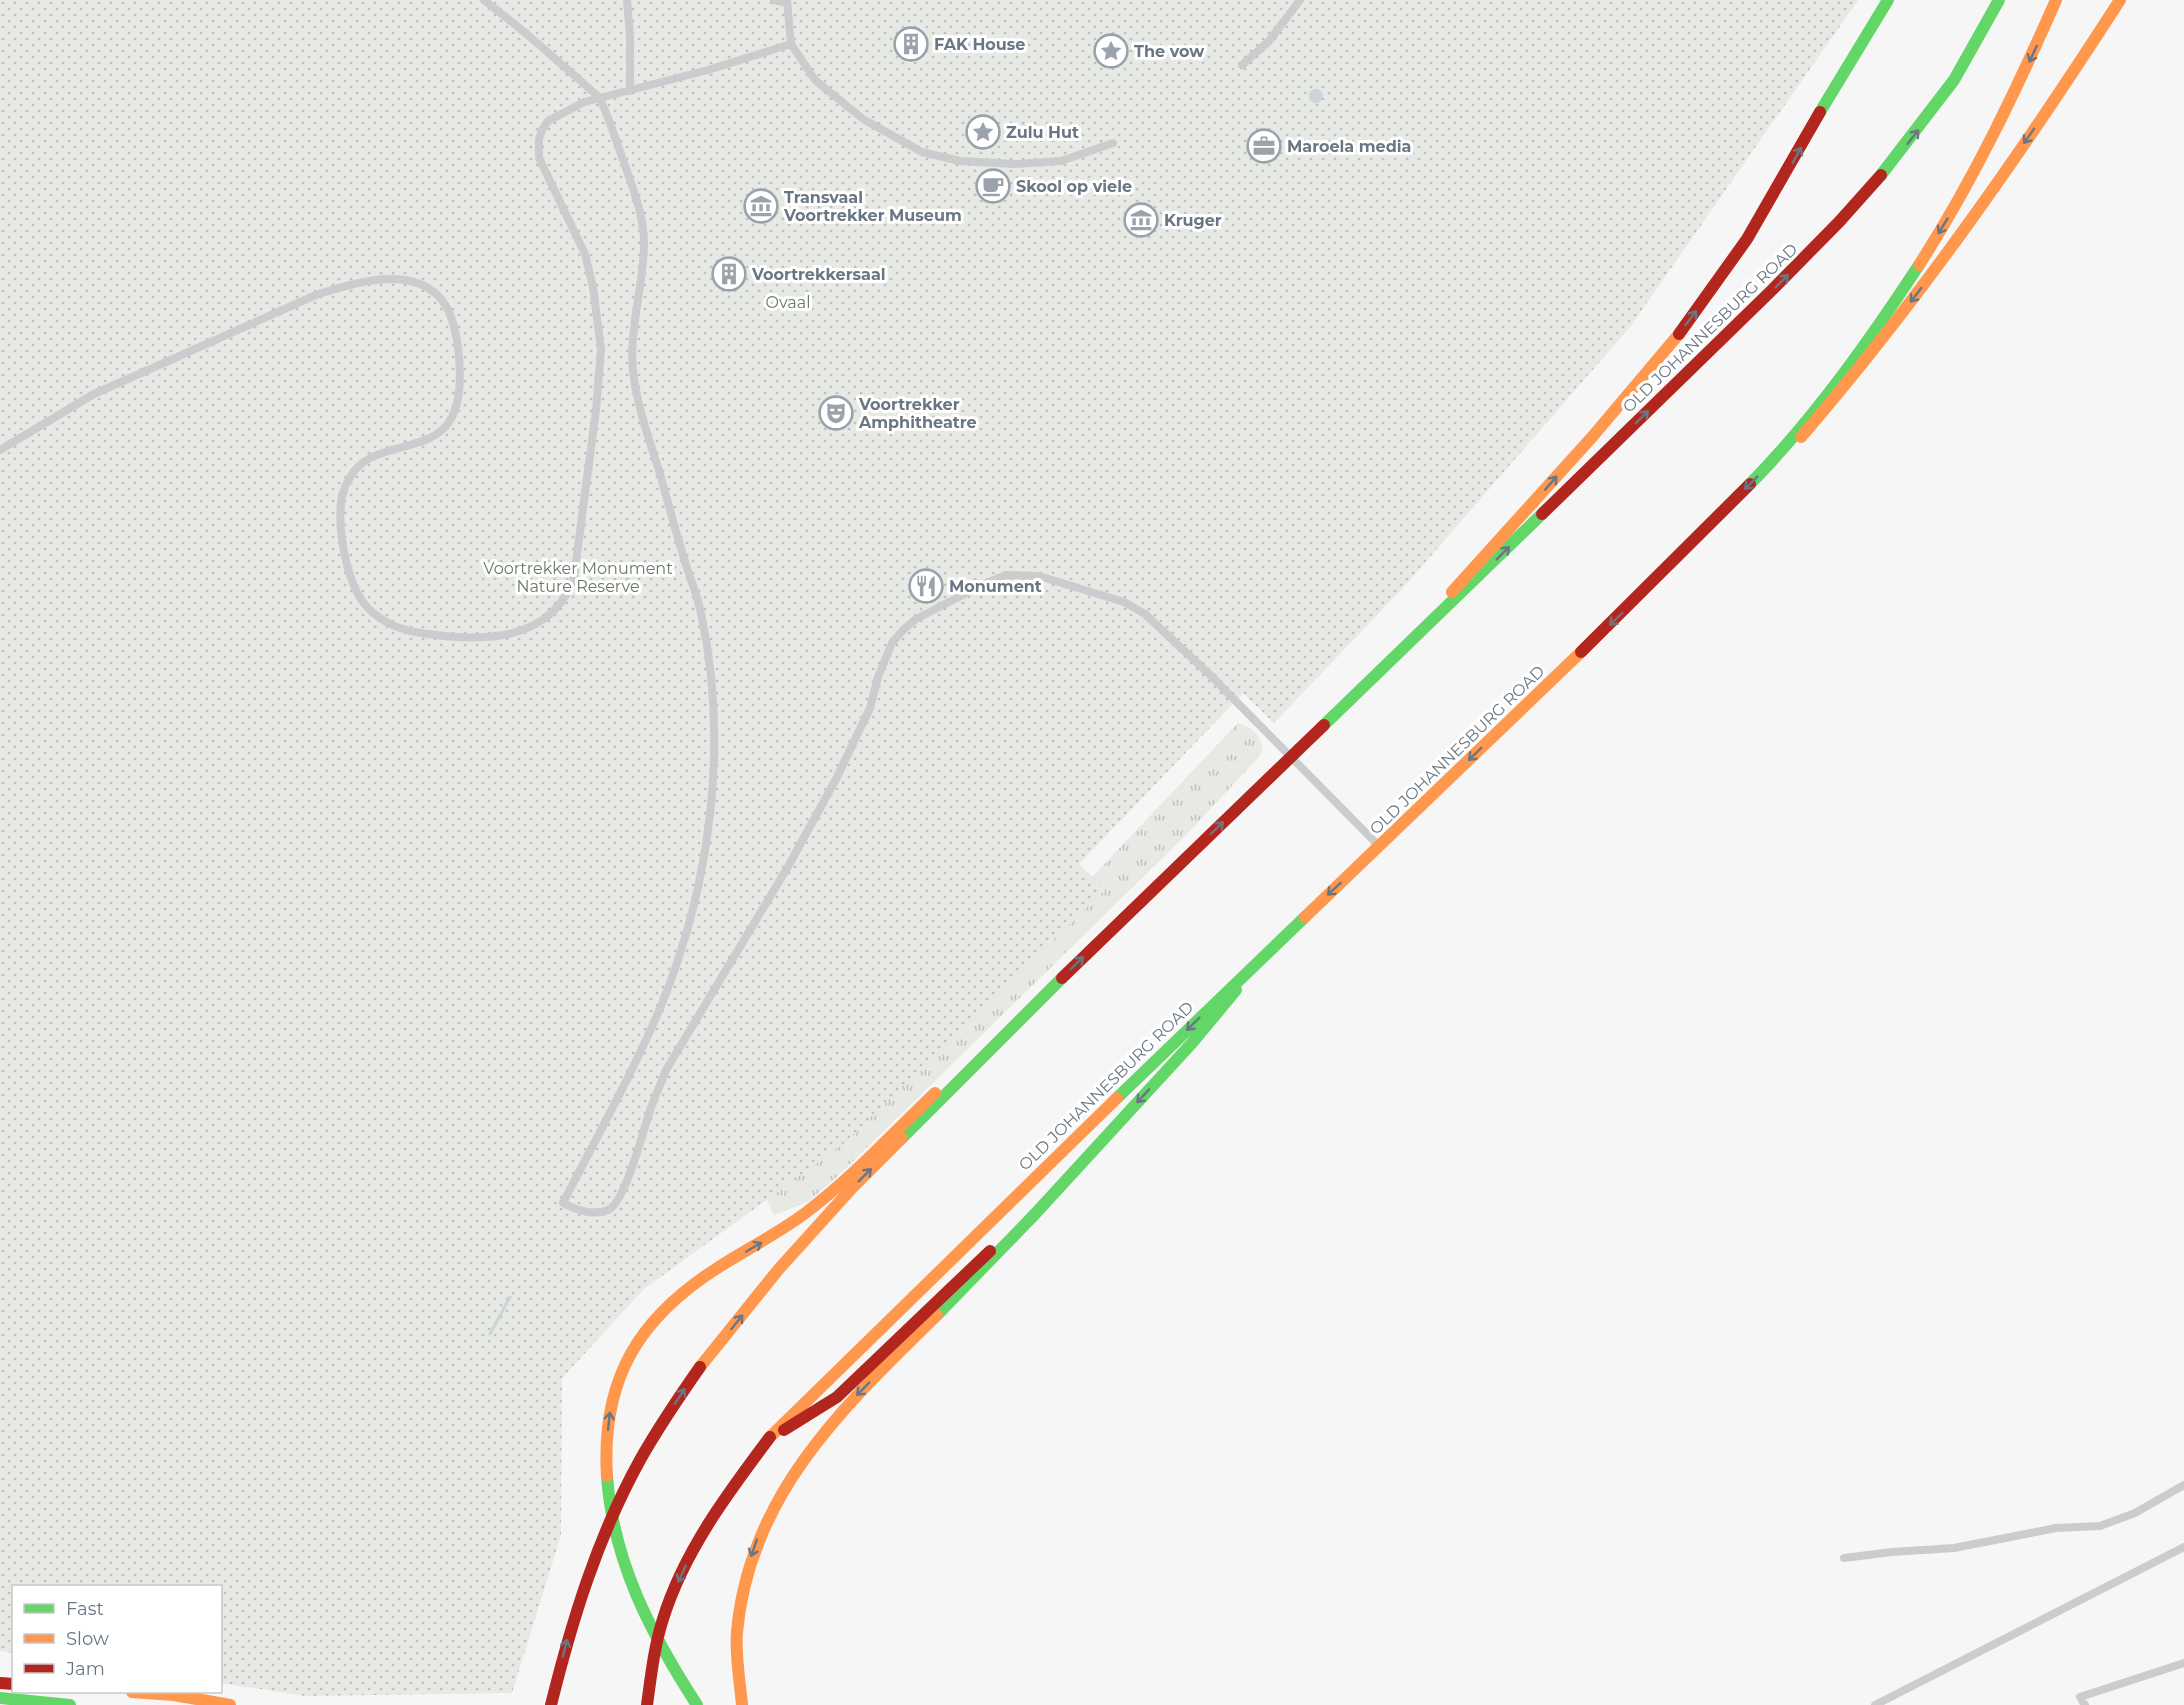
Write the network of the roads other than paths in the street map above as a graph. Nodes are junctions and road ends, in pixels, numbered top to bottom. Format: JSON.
{"nodes":[{"id":1,"x":484,"y":0,"type":"edge"},
{"id":2,"x":627,"y":0,"type":"edge"},
{"id":3,"x":774,"y":0,"type":"edge"},
{"id":4,"x":1300,"y":0,"type":"edge"},
{"id":5,"x":1888,"y":0,"type":"edge"},
{"id":6,"x":1999,"y":0,"type":"edge"},
{"id":7,"x":2056,"y":0,"type":"edge"},
{"id":8,"x":2120,"y":0,"type":"edge"},
{"id":9,"x":787,"y":1,"type":"edge"},
{"id":10,"x":791,"y":44,"type":"junction"},
{"id":11,"x":1242,"y":65,"type":"dead end"},
{"id":12,"x":630,"y":91,"type":"junction"},
{"id":13,"x":599,"y":97,"type":"junction"},
{"id":14,"x":1113,"y":143,"type":"dead end"},
{"id":15,"x":0,"y":450,"type":"edge"},
{"id":16,"x":1771,"y":463,"type":"junction"},
{"id":17,"x":1384,"y":666,"type":"junction"},
{"id":18,"x":1291,"y":757,"type":"junction"},
{"id":19,"x":1380,"y":847,"type":"junction"},
{"id":20,"x":1247,"y":971,"type":"junction"},
{"id":21,"x":1047,"y":992,"type":"junction"},
{"id":22,"x":1044,"y":1202,"type":"junction"},
{"id":23,"x":770,"y":1437,"type":"junction"},
{"id":24,"x":2184,"y":1485,"type":"edge"},
{"id":25,"x":2184,"y":1547,"type":"edge"},
{"id":26,"x":1844,"y":1558,"type":"dead end"},
{"id":27,"x":2184,"y":1663,"type":"edge"},
{"id":28,"x":146,"y":1693,"type":"edge"},
{"id":29,"x":0,"y":1698,"type":"edge"},
{"id":30,"x":70,"y":1705,"type":"edge"},
{"id":31,"x":230,"y":1705,"type":"edge"},
{"id":32,"x":551,"y":1705,"type":"edge"},
{"id":33,"x":647,"y":1705,"type":"edge"},
{"id":34,"x":697,"y":1705,"type":"edge"},
{"id":35,"x":742,"y":1705,"type":"edge"},
{"id":36,"x":1875,"y":1705,"type":"edge"},
{"id":37,"x":2085,"y":1705,"type":"edge"}],
"edges":[{"from":1,"to":13,"type":"street"},
{"from":2,"to":12,"type":"street"},
{"from":3,"to":9,"type":"street"},
{"from":4,"to":11,"type":"street"},
{"from":17,"to":5,"type":"main road","one_way":true},
{"from":17,"to":6,"type":"main road","name":"OLD JOHANNESBURG ROAD","one_way":true},
{"from":7,"to":16,"type":"main road","name":"OLD JOHANNESBURG ROAD","one_way":true},
{"from":8,"to":16,"type":"main road","one_way":true},
{"from":9,"to":10,"type":"street"},
{"from":10,"to":12,"type":"street"},
{"from":10,"to":14,"type":"street"},
{"from":12,"to":13,"type":"street"},
{"from":13,"to":15,"type":"street"},
{"from":13,"to":18,"type":"street"},
{"from":16,"to":19,"type":"main road","name":"OLD JOHANNESBURG ROAD","one_way":true},
{"from":17,"to":18,"type":"main road","name":"OLD JOHANNESBURG ROAD"},
{"from":18,"to":19,"type":"street"},
{"from":21,"to":18,"type":"main road","name":"OLD JOHANNESBURG ROAD","one_way":true},
{"from":19,"to":20,"type":"main road","name":"OLD JOHANNESBURG ROAD","one_way":true},
{"from":20,"to":22,"type":"main road","one_way":true},
{"from":20,"to":23,"type":"main road","name":"OLD JOHANNESBURG ROAD","one_way":true},
{"from":32,"to":21,"type":"main road","name":"OLD JOHANNESBURG ROAD","one_way":true},
{"from":34,"to":21,"type":"main road","one_way":true},
{"from":22,"to":23,"type":"main road"},
{"from":22,"to":35,"type":"main road","one_way":true},
{"from":23,"to":33,"type":"main road","one_way":true},
{"from":24,"to":26,"type":"street"},
{"from":25,"to":36,"type":"street"},
{"from":27,"to":37,"type":"street"},
{"from":28,"to":31,"type":"main road"},
{"from":29,"to":30,"type":"main road"}]}
